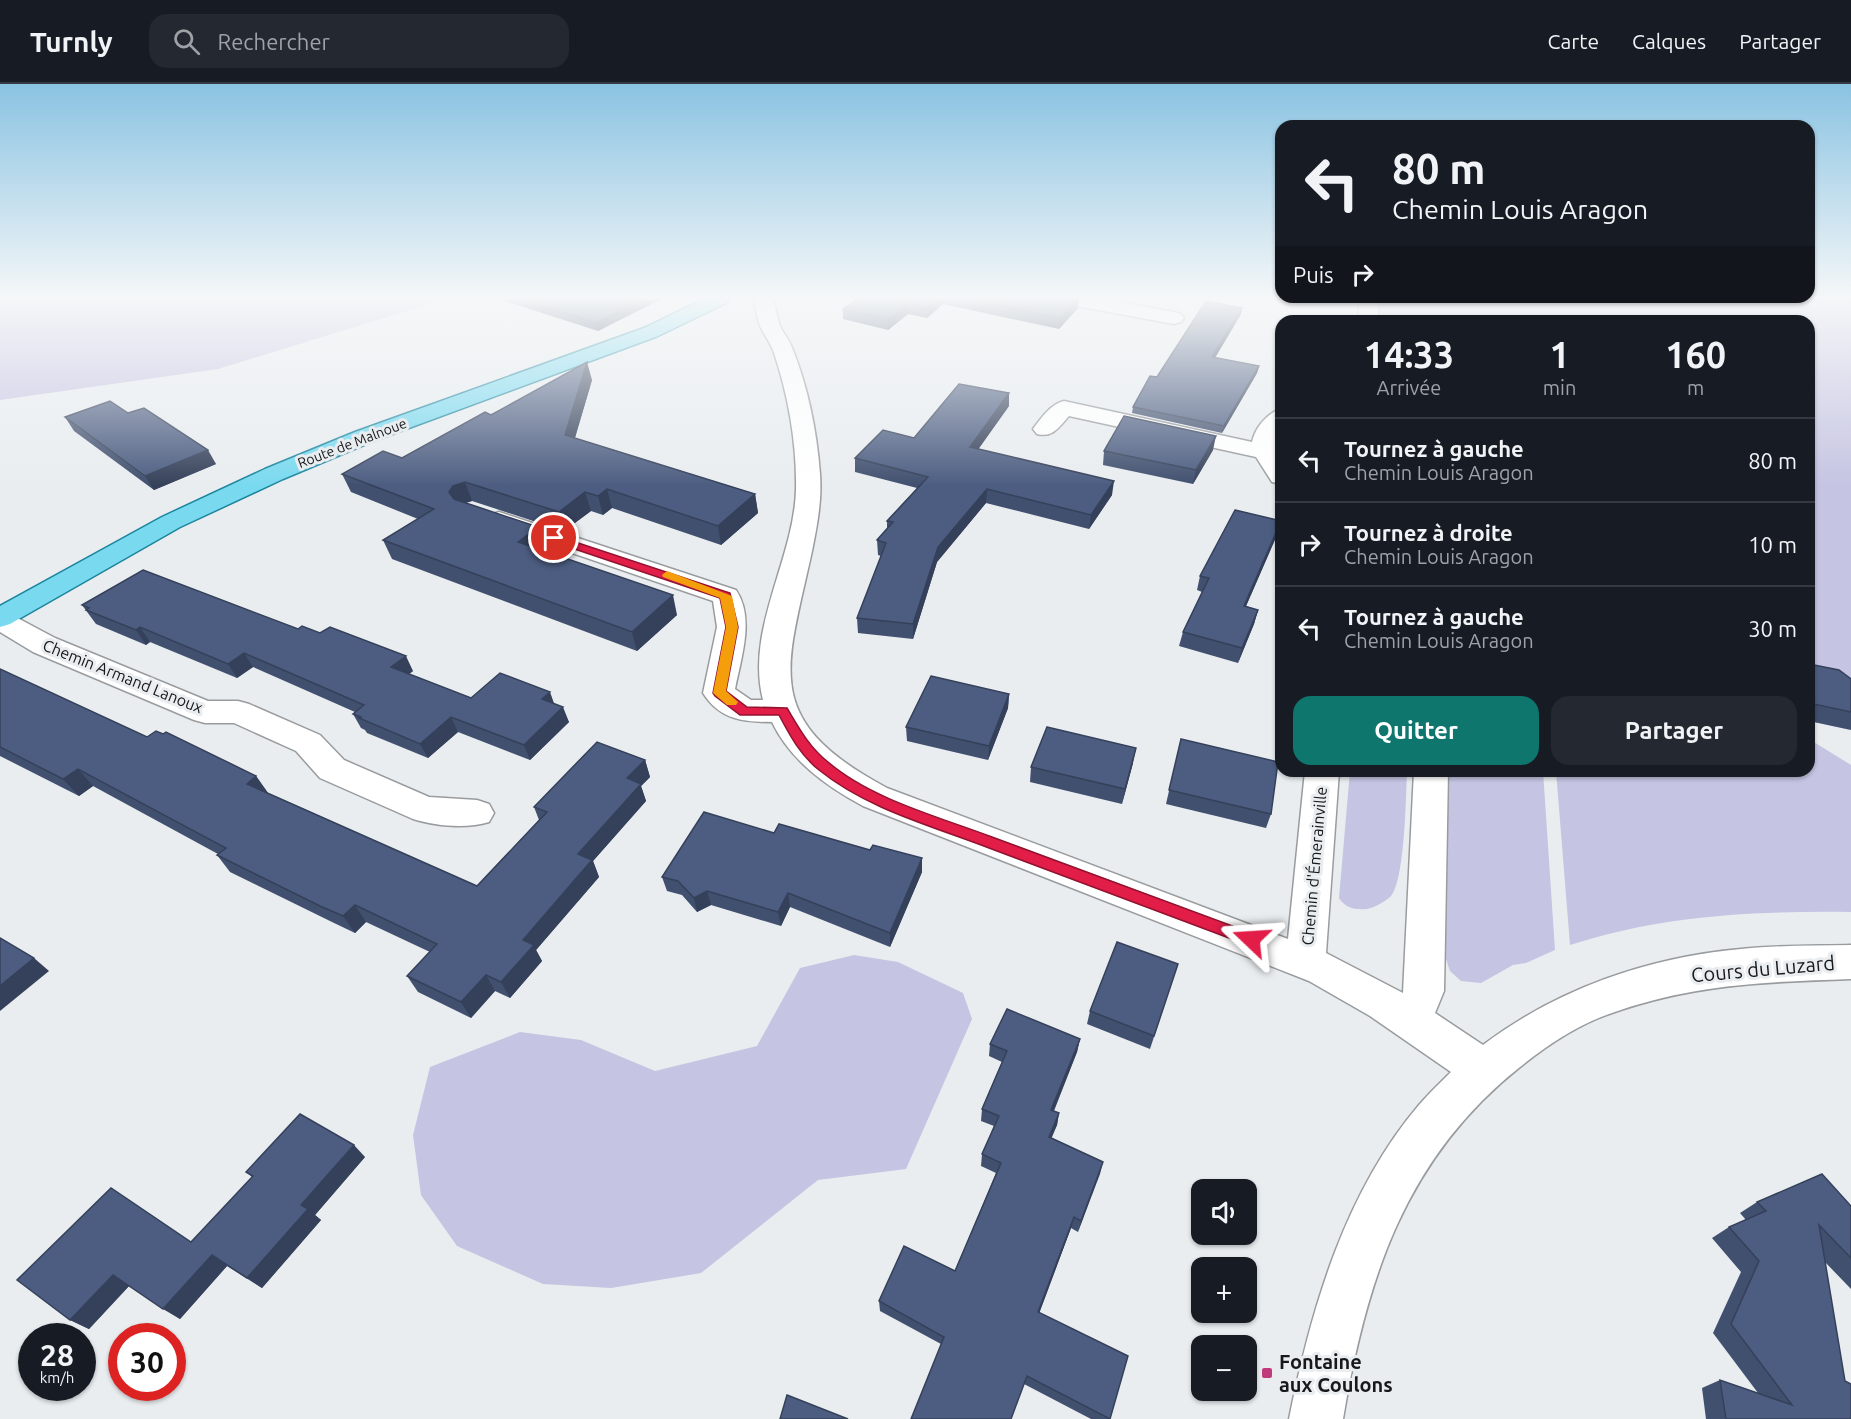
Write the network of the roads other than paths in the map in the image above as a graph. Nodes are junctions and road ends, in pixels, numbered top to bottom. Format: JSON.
{"nodes":[{"id":1,"x":572,"y":361,"type":"edge"},
{"id":2,"x":785,"y":361,"type":"edge"},
{"id":3,"x":1275,"y":424,"type":"edge"},
{"id":4,"x":1045,"y":429,"type":"dead end"},
{"id":5,"x":1263,"y":452,"type":"junction"},
{"id":6,"x":1275,"y":469,"type":"edge"},
{"id":7,"x":471,"y":511,"type":"edge"},
{"id":8,"x":0,"y":619,"type":"edge"},
{"id":9,"x":783,"y":711,"type":"junction"},
{"id":10,"x":1321,"y":777,"type":"edge"},
{"id":11,"x":1431,"y":777,"type":"edge"},
{"id":12,"x":477,"y":813,"type":"dead end"},
{"id":13,"x":1306,"y":960,"type":"junction"},
{"id":14,"x":1851,"y":962,"type":"edge"},
{"id":15,"x":1412,"y":1019,"type":"junction"},
{"id":16,"x":1482,"y":1069,"type":"junction"},
{"id":17,"x":1316,"y":1419,"type":"edge"}],
"edges":[{"from":1,"to":8,"type":"main road","name":"Route de Malnoue"},
{"from":2,"to":9,"type":"street"},
{"from":3,"to":5,"type":"street"},
{"from":4,"to":5,"type":"street"},
{"from":5,"to":6,"type":"street"},
{"from":7,"to":9,"type":"street"},
{"from":8,"to":12,"type":"street","name":"Chemin Armand Lanoux"},
{"from":9,"to":13,"type":"street"},
{"from":10,"to":13,"type":"street","name":"Chemin d'Émerainville"},
{"from":11,"to":15,"type":"street"},
{"from":13,"to":15,"type":"street"},
{"from":14,"to":16,"type":"street","name":"Cours du Luzard"},
{"from":15,"to":16,"type":"street"},
{"from":16,"to":17,"type":"street","name":"Cours du Luzard"}]}
